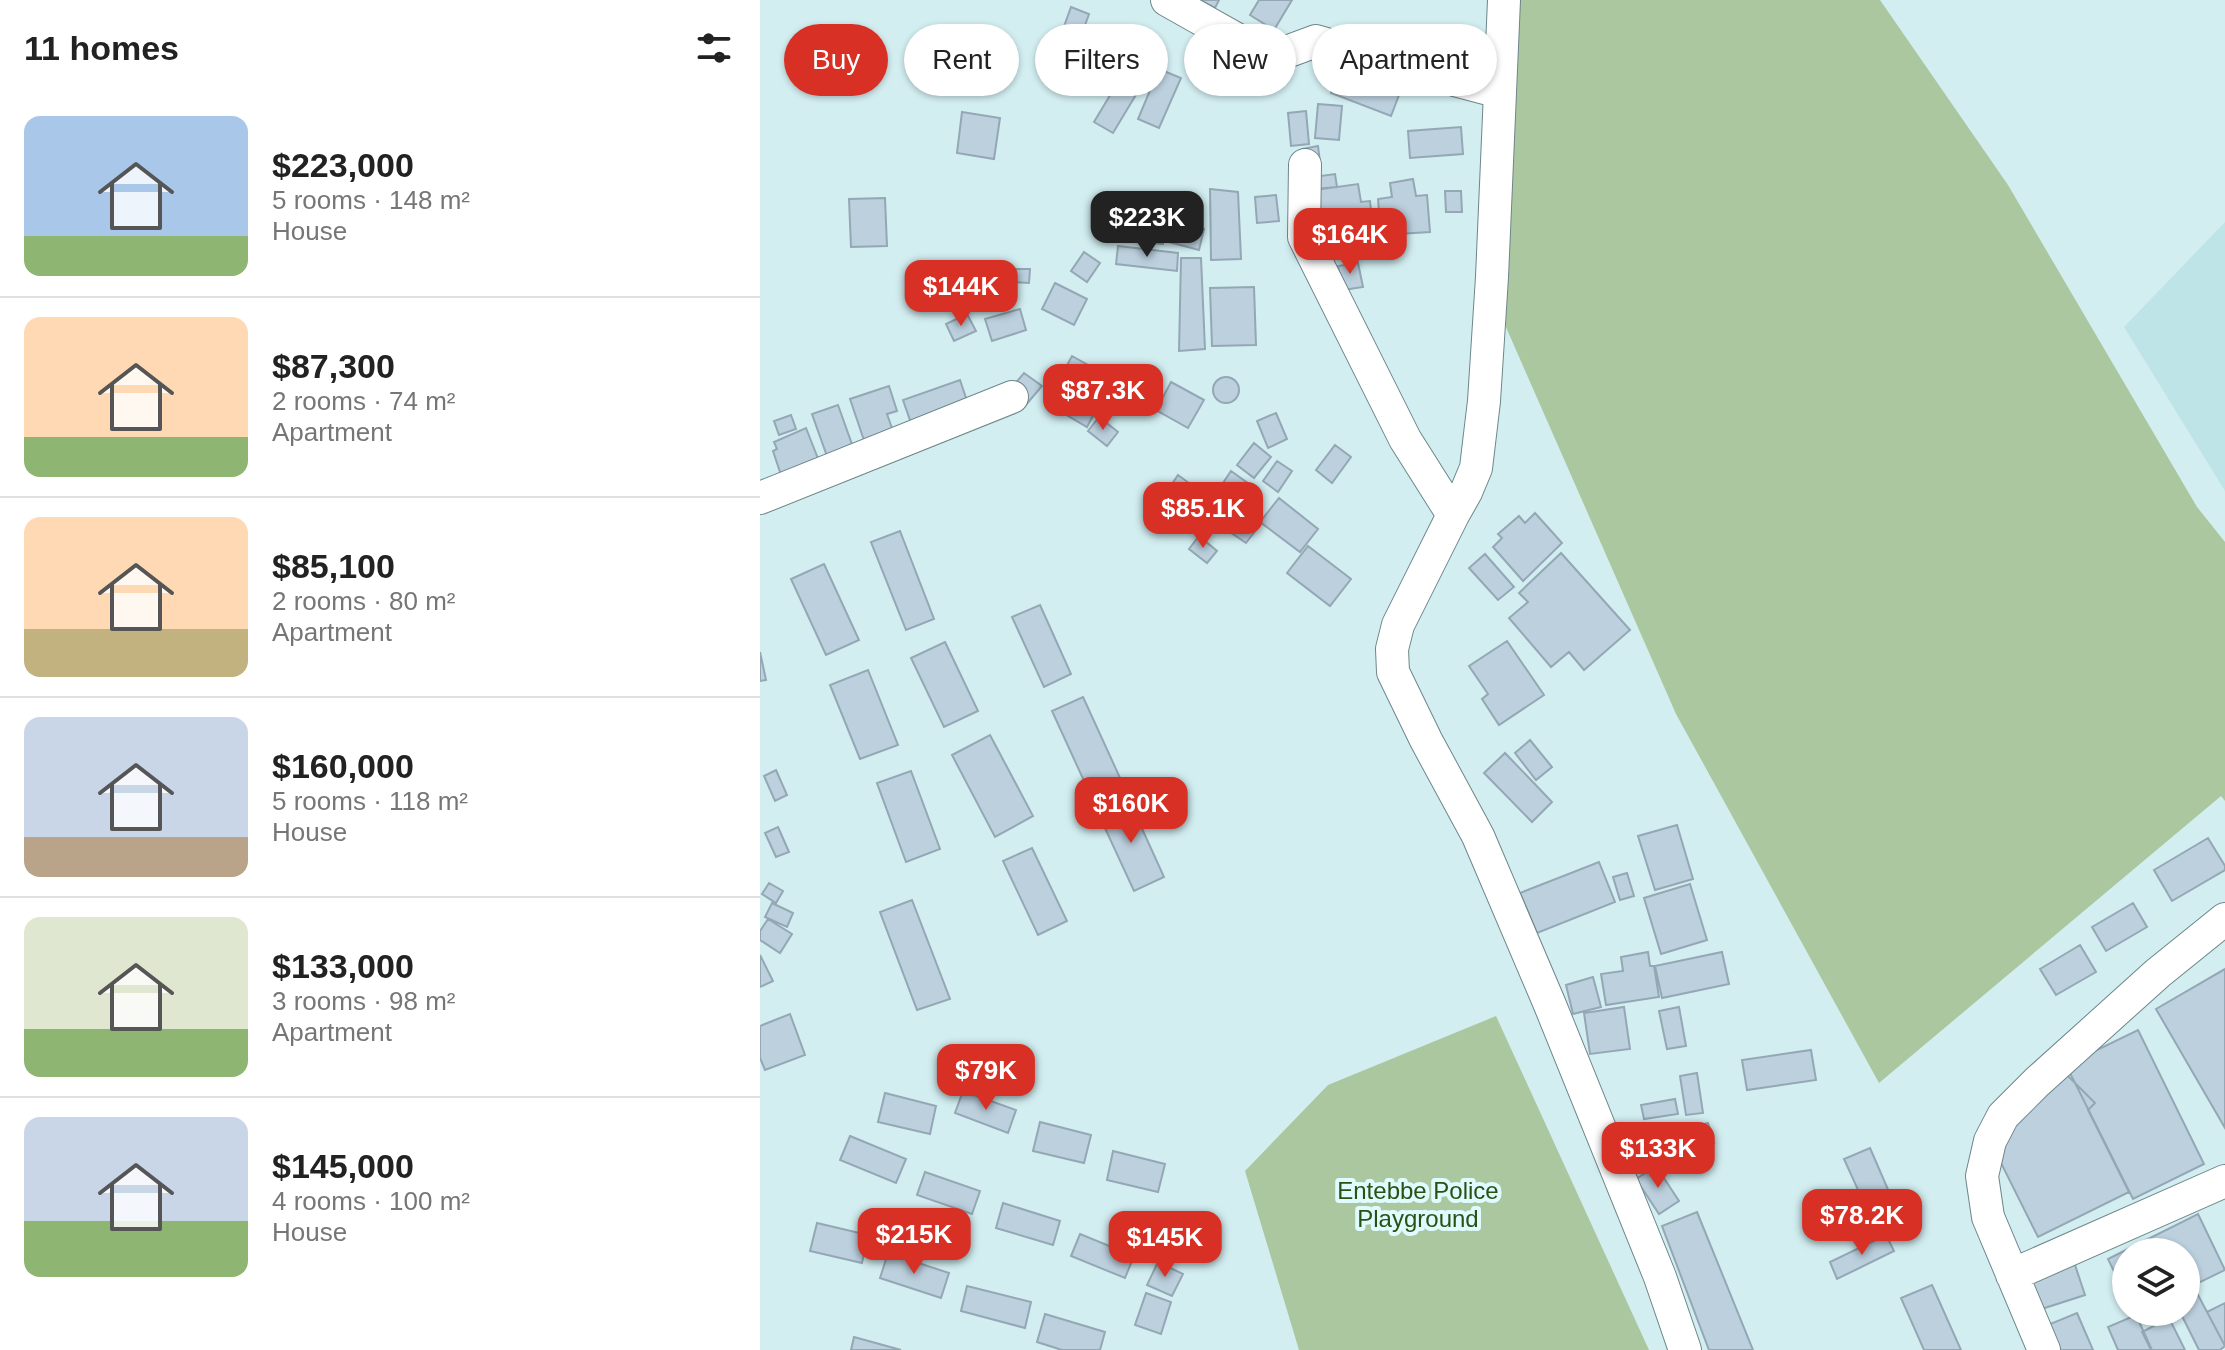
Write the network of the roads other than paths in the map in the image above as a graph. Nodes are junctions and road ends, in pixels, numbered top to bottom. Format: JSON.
{"nodes":[{"id":1,"x":1167,"y":0,"type":"edge"},
{"id":2,"x":1504,"y":0,"type":"edge"},
{"id":3,"x":1500,"y":92,"type":"junction"},
{"id":4,"x":1305,"y":165,"type":"dead end"},
{"id":5,"x":1012,"y":397,"type":"dead end"},
{"id":6,"x":760,"y":498,"type":"edge"},
{"id":7,"x":1453,"y":515,"type":"junction"},
{"id":8,"x":2225,"y":919,"type":"edge"},
{"id":9,"x":2225,"y":1181,"type":"edge"},
{"id":10,"x":2012,"y":1275,"type":"junction"},
{"id":11,"x":1685,"y":1350,"type":"edge"},
{"id":12,"x":2044,"y":1350,"type":"edge"}],
"edges":[{"from":1,"to":3,"type":"street"},
{"from":2,"to":3,"type":"street"},
{"from":3,"to":7,"type":"street"},
{"from":4,"to":7,"type":"street"},
{"from":5,"to":6,"type":"street"},
{"from":7,"to":11,"type":"street"},
{"from":8,"to":10,"type":"street"},
{"from":9,"to":10,"type":"street"},
{"from":10,"to":12,"type":"street"}]}
